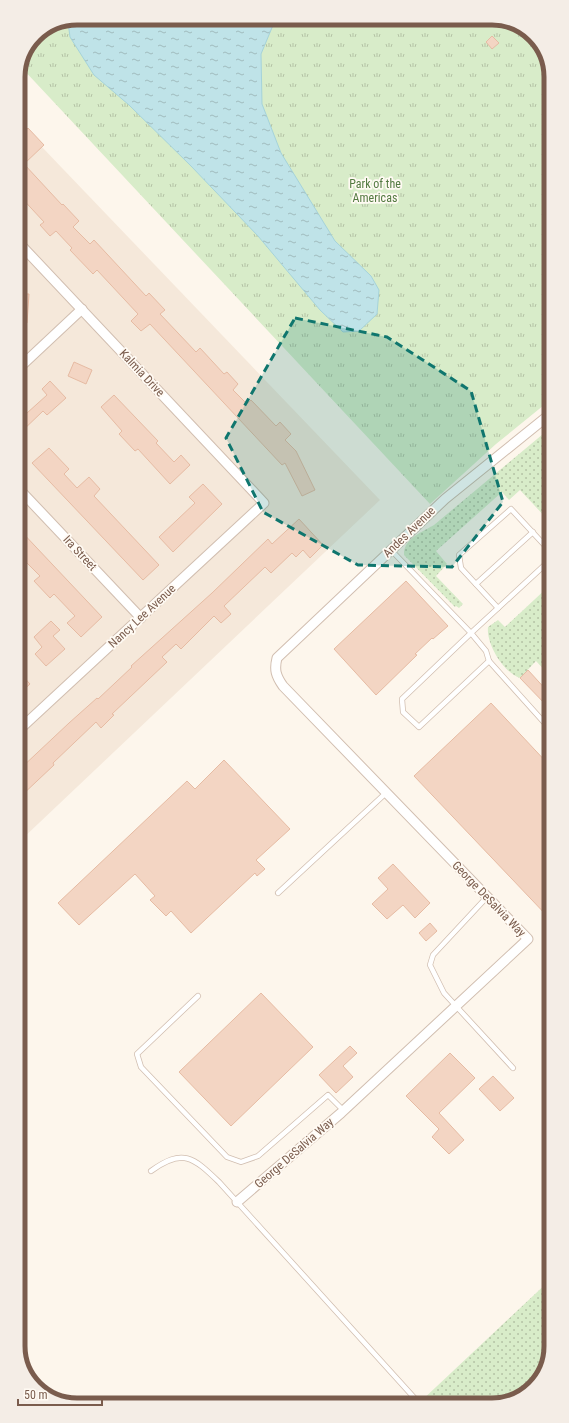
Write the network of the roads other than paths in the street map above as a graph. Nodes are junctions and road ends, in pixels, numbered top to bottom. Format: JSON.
{"nodes":[{"id":1,"x":25,"y":250,"type":"edge"},
{"id":2,"x":82,"y":309,"type":"junction"},
{"id":3,"x":25,"y":362,"type":"edge"},
{"id":4,"x":544,"y":419,"type":"edge"},
{"id":5,"x":25,"y":495,"type":"edge"},
{"id":6,"x":264,"y":503,"type":"joint"},
{"id":7,"x":532,"y":532,"type":"junction"},
{"id":8,"x":544,"y":545,"type":"edge"},
{"id":9,"x":391,"y":550,"type":"junction"},
{"id":10,"x":544,"y":566,"type":"edge"},
{"id":11,"x":476,"y":584,"type":"junction"},
{"id":12,"x":498,"y":608,"type":"junction"},
{"id":13,"x":140,"y":618,"type":"junction"},
{"id":14,"x":471,"y":633,"type":"junction"},
{"id":15,"x":277,"y":658,"type":"joint"},
{"id":16,"x":489,"y":661,"type":"junction"},
{"id":17,"x":544,"y":722,"type":"edge"},
{"id":18,"x":25,"y":724,"type":"edge"},
{"id":19,"x":387,"y":792,"type":"junction"},
{"id":20,"x":278,"y":893,"type":"dead end"},
{"id":21,"x":487,"y":897,"type":"junction"},
{"id":22,"x":198,"y":996,"type":"dead end"},
{"id":23,"x":456,"y":1006,"type":"junction"},
{"id":24,"x":513,"y":1068,"type":"dead end"},
{"id":25,"x":344,"y":1111,"type":"junction"},
{"id":26,"x":151,"y":1171,"type":"dead end"},
{"id":27,"x":237,"y":1202,"type":"junction"},
{"id":28,"x":414,"y":1398,"type":"edge"}],
"edges":[{"from":1,"to":2,"type":"street","name":"Kalmia Drive"},
{"from":2,"to":3,"type":"street"},
{"from":2,"to":6,"type":"street","name":"Kalmia Drive"},
{"from":4,"to":9,"type":"street","name":"Andes Avenue"},
{"from":5,"to":13,"type":"street","name":"Ira Street"},
{"from":6,"to":13,"type":"street","name":"Nancy Lee Avenue"},
{"from":7,"to":8,"type":"lane"},
{"from":7,"to":11,"type":"lane"},
{"from":7,"to":11,"type":"lane"},
{"from":9,"to":14,"type":"lane"},
{"from":9,"to":15,"type":"street","name":"Andes Avenue"},
{"from":10,"to":12,"type":"lane"},
{"from":11,"to":12,"type":"lane"},
{"from":12,"to":14,"type":"lane"},
{"from":13,"to":18,"type":"street","name":"Nancy Lee Avenue"},
{"from":14,"to":16,"type":"lane"},
{"from":14,"to":16,"type":"lane"},
{"from":15,"to":19,"type":"street","name":"George DeSalvia Way"},
{"from":16,"to":17,"type":"lane"},
{"from":19,"to":20,"type":"lane"},
{"from":19,"to":21,"type":"street","name":"George DeSalvia Way"},
{"from":21,"to":23,"type":"lane"},
{"from":21,"to":23,"type":"street","name":"George DeSalvia Way"},
{"from":22,"to":25,"type":"lane"},
{"from":23,"to":24,"type":"lane"},
{"from":23,"to":25,"type":"street","name":"George DeSalvia Way"},
{"from":25,"to":27,"type":"street","name":"George DeSalvia Way"},
{"from":26,"to":27,"type":"lane"},
{"from":27,"to":28,"type":"lane"}]}
